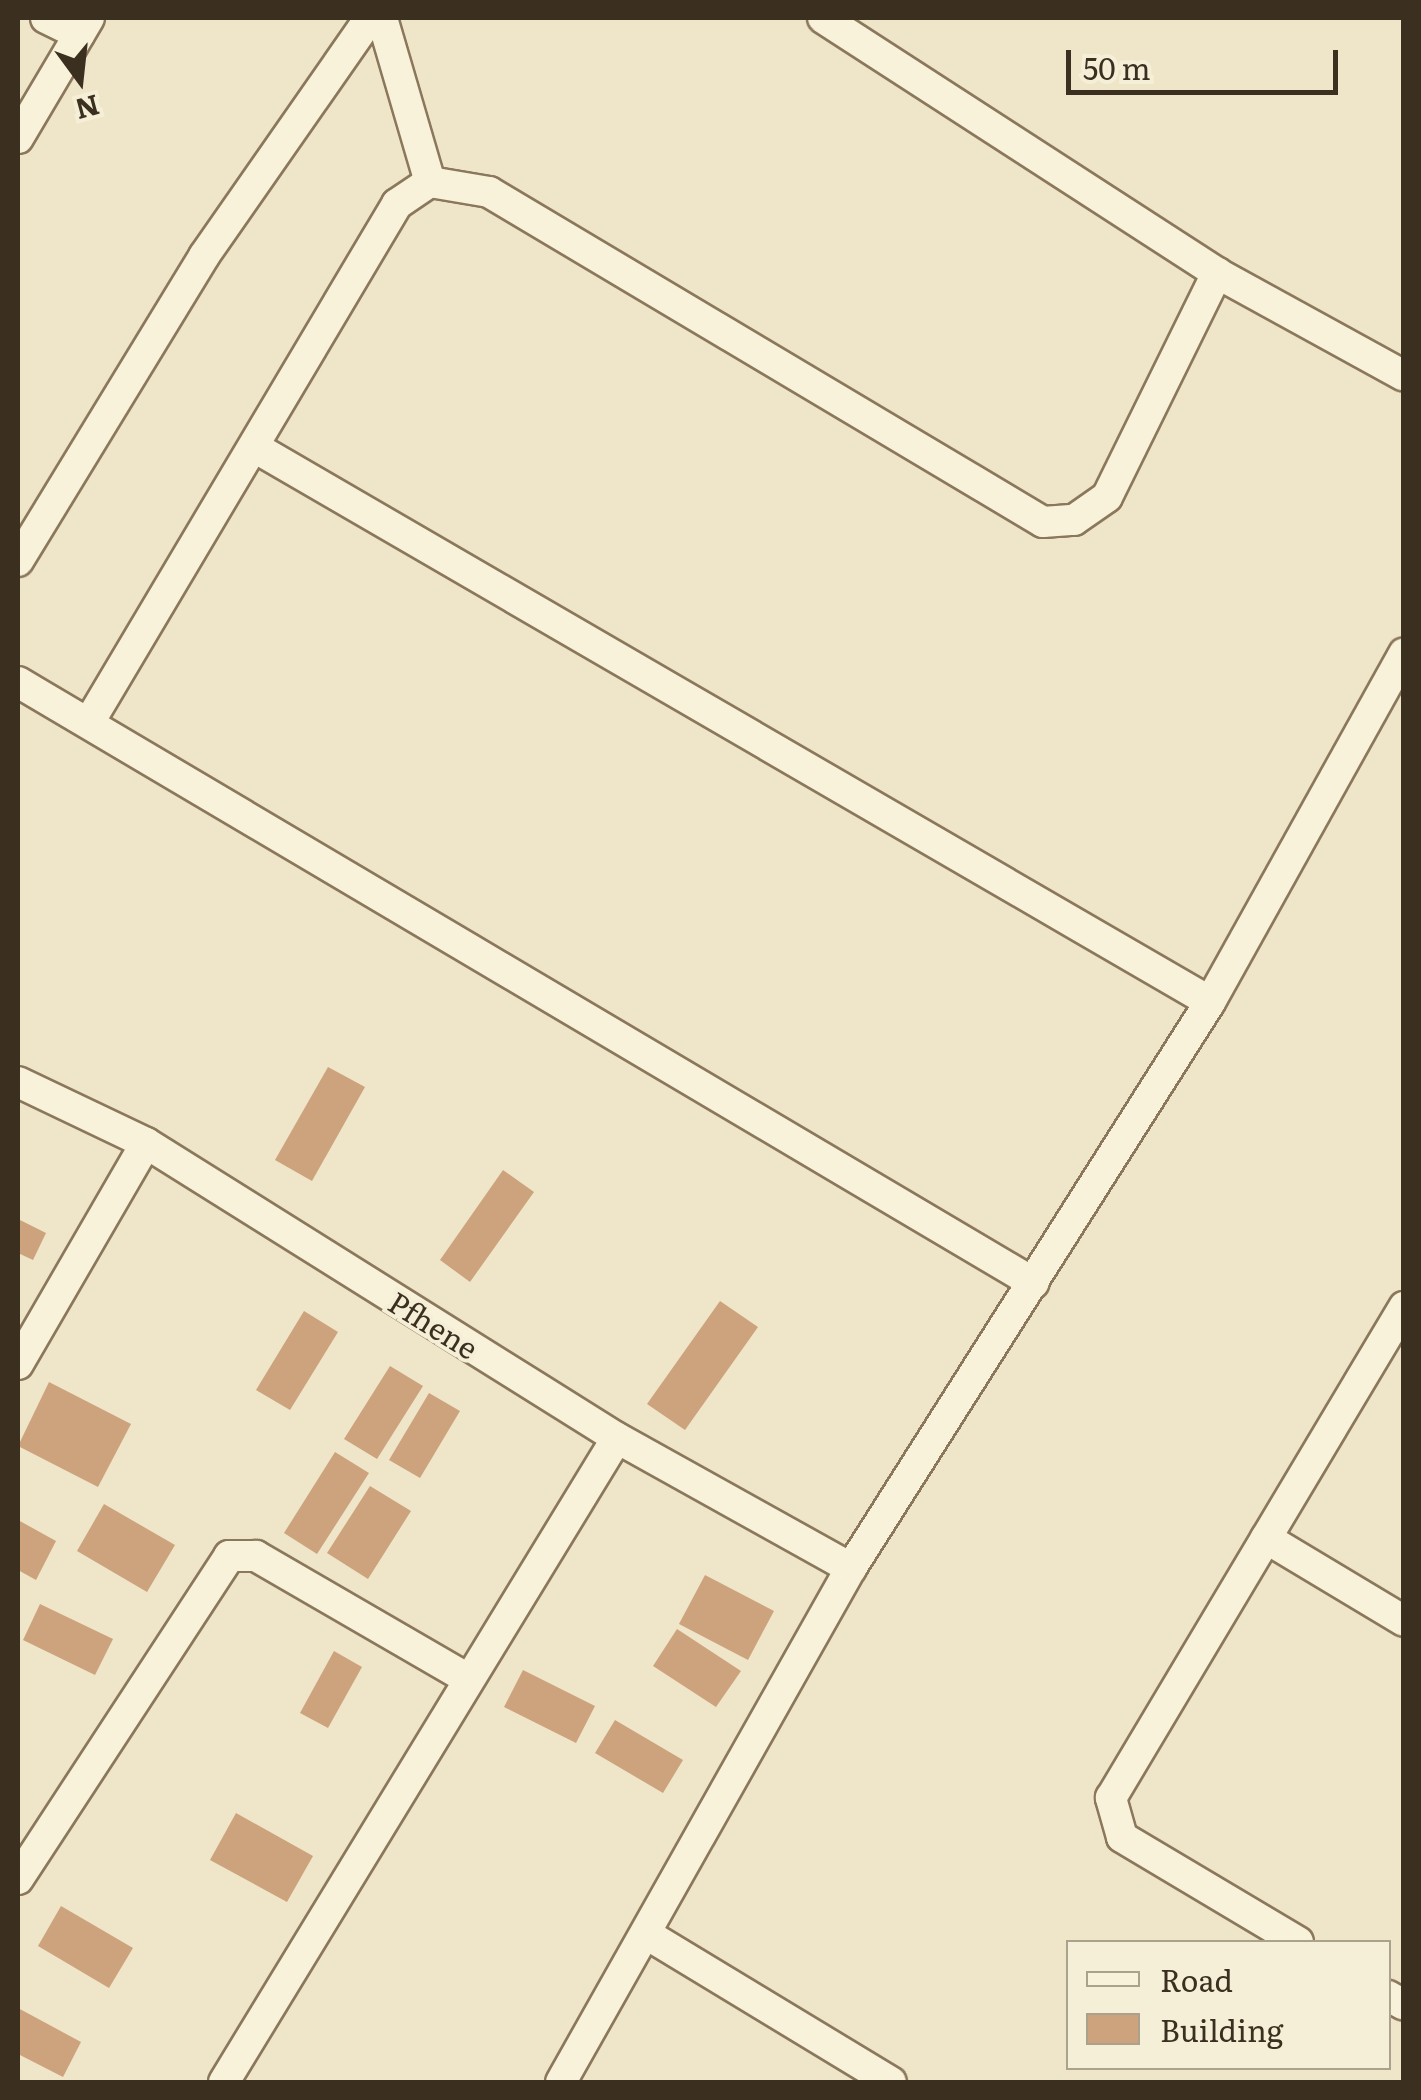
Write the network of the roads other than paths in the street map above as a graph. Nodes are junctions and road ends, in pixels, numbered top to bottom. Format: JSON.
{"nodes":[{"id":1,"x":46,"y":18,"type":"edge"},
{"id":2,"x":370,"y":18,"type":"edge"},
{"id":3,"x":382,"y":18,"type":"edge"},
{"id":4,"x":822,"y":18,"type":"edge"},
{"id":5,"x":84,"y":26,"type":"edge"},
{"id":6,"x":18,"y":138,"type":"edge"},
{"id":7,"x":430,"y":182,"type":"junction"},
{"id":8,"x":1218,"y":273,"type":"junction"},
{"id":9,"x":1404,"y":376,"type":"edge"},
{"id":10,"x":256,"y":448,"type":"junction"},
{"id":11,"x":18,"y":561,"type":"edge"},
{"id":12,"x":1404,"y":652,"type":"edge"},
{"id":13,"x":18,"y":682,"type":"edge"},
{"id":14,"x":91,"y":719,"type":"junction"},
{"id":15,"x":1210,"y":1002,"type":"junction"},
{"id":16,"x":18,"y":1082,"type":"edge"},
{"id":17,"x":146,"y":1143,"type":"junction"},
{"id":18,"x":1034,"y":1283,"type":"junction"},
{"id":19,"x":1404,"y":1307,"type":"edge"},
{"id":20,"x":18,"y":1364,"type":"edge"},
{"id":21,"x":617,"y":1438,"type":"junction"},
{"id":22,"x":1266,"y":1538,"type":"junction"},
{"id":23,"x":851,"y":1568,"type":"junction"},
{"id":24,"x":1404,"y":1621,"type":"edge"},
{"id":25,"x":468,"y":1679,"type":"junction"},
{"id":26,"x":18,"y":1879,"type":"edge"},
{"id":27,"x":648,"y":1935,"type":"junction"},
{"id":28,"x":1295,"y":1940,"type":"edge"},
{"id":29,"x":224,"y":2082,"type":"edge"},
{"id":30,"x":562,"y":2082,"type":"edge"},
{"id":31,"x":890,"y":2082,"type":"edge"}],
"edges":[{"from":1,"to":5,"type":"street"},
{"from":2,"to":11,"type":"street"},
{"from":3,"to":7,"type":"street"},
{"from":4,"to":8,"type":"street"},
{"from":5,"to":6,"type":"street"},
{"from":7,"to":8,"type":"street"},
{"from":7,"to":10,"type":"street"},
{"from":8,"to":9,"type":"street"},
{"from":10,"to":14,"type":"street"},
{"from":10,"to":15,"type":"street"},
{"from":12,"to":15,"type":"street"},
{"from":13,"to":14,"type":"street"},
{"from":14,"to":18,"type":"street"},
{"from":15,"to":18,"type":"street"},
{"from":16,"to":17,"type":"street","name":"Pfhene"},
{"from":17,"to":20,"type":"street"},
{"from":17,"to":21,"type":"street","name":"Pfhene"},
{"from":18,"to":23,"type":"street"},
{"from":19,"to":22,"type":"street"},
{"from":21,"to":23,"type":"street","name":"Pfhene"},
{"from":21,"to":25,"type":"street"},
{"from":22,"to":24,"type":"street"},
{"from":22,"to":28,"type":"street"},
{"from":23,"to":27,"type":"street"},
{"from":25,"to":26,"type":"street"},
{"from":25,"to":29,"type":"street"},
{"from":27,"to":30,"type":"street"},
{"from":27,"to":31,"type":"street"}]}
